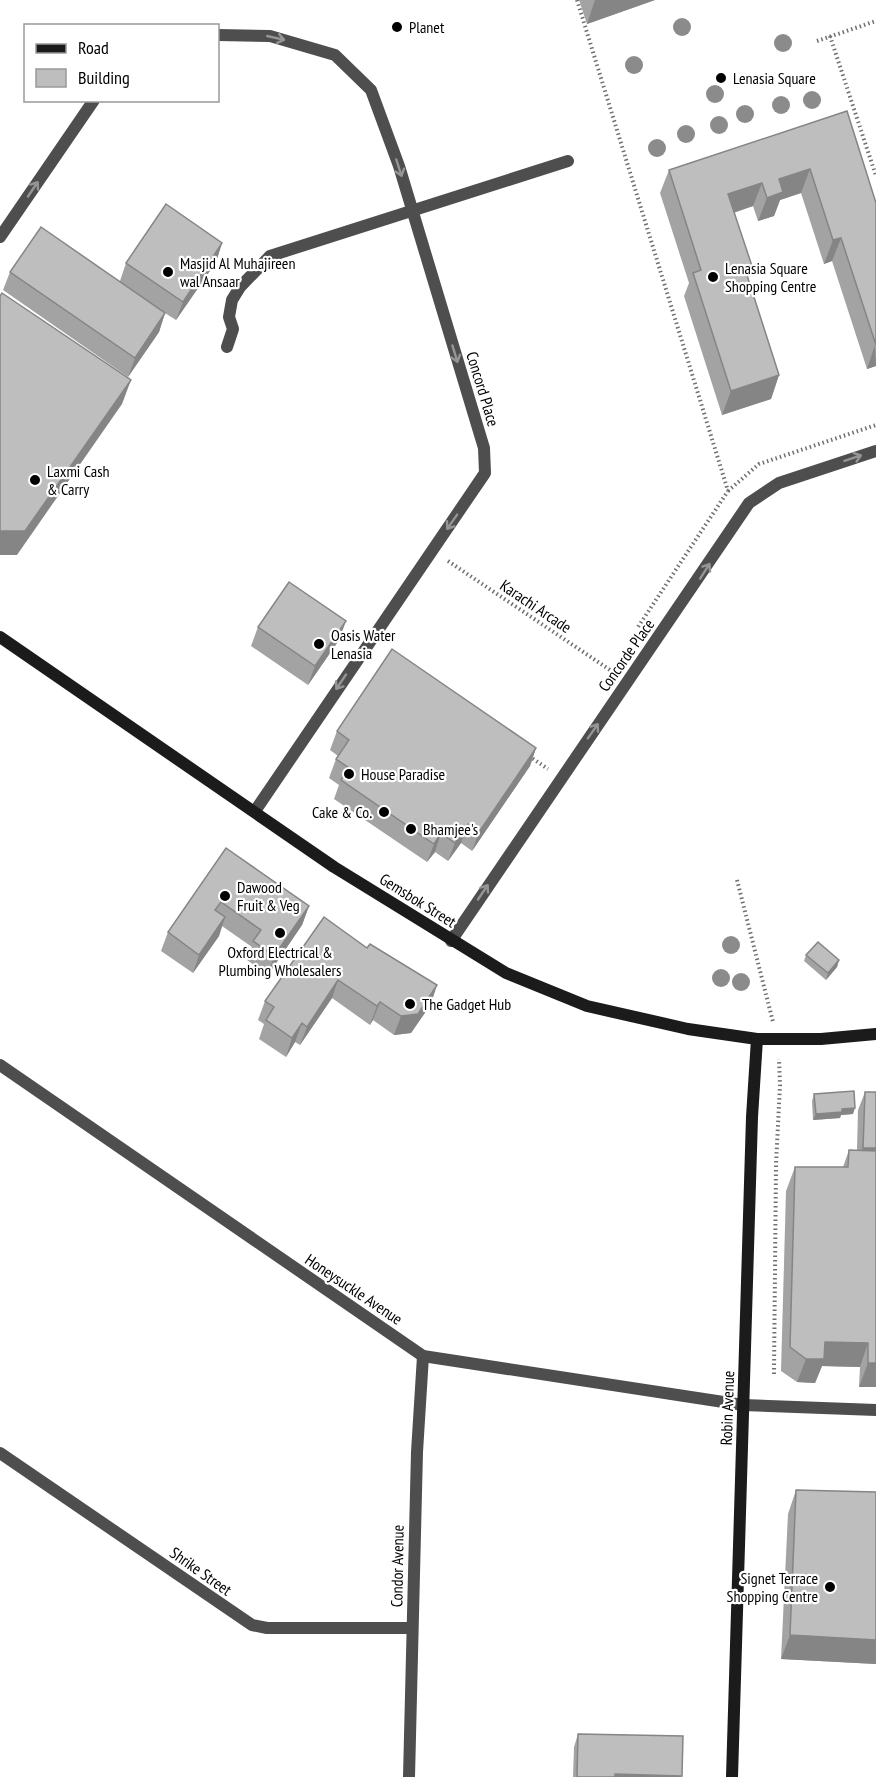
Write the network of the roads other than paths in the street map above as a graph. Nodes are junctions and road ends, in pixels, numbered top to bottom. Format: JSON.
{"nodes":[{"id":1,"x":219,"y":34,"type":"edge"},
{"id":2,"x":93,"y":102,"type":"edge"},
{"id":3,"x":568,"y":161,"type":"dead end"},
{"id":4,"x":411,"y":210,"type":"junction"},
{"id":5,"x":0,"y":237,"type":"edge"},
{"id":6,"x":227,"y":347,"type":"dead end"},
{"id":7,"x":876,"y":451,"type":"edge"},
{"id":8,"x":0,"y":637,"type":"edge"},
{"id":9,"x":255,"y":811,"type":"junction"},
{"id":10,"x":451,"y":941,"type":"junction"},
{"id":11,"x":876,"y":1034,"type":"edge"},
{"id":12,"x":757,"y":1039,"type":"junction"},
{"id":13,"x":0,"y":1065,"type":"edge"},
{"id":14,"x":423,"y":1356,"type":"junction"},
{"id":15,"x":743,"y":1405,"type":"junction"},
{"id":16,"x":876,"y":1410,"type":"edge"},
{"id":17,"x":0,"y":1453,"type":"edge"},
{"id":18,"x":412,"y":1628,"type":"junction"},
{"id":19,"x":409,"y":1777,"type":"edge"},
{"id":20,"x":732,"y":1777,"type":"edge"}],
"edges":[{"from":1,"to":4,"type":"street","name":"Concord Place","one_way":true},
{"from":5,"to":2,"type":"street","one_way":true},
{"from":3,"to":4,"type":"street"},
{"from":4,"to":6,"type":"street"},
{"from":4,"to":9,"type":"street","name":"Concord Place","one_way":true},
{"from":10,"to":7,"type":"street","name":"Concorde Place","one_way":true},
{"from":8,"to":9,"type":"street","name":"Gemsbok Street"},
{"from":9,"to":10,"type":"street","name":"Gemsbok Street"},
{"from":10,"to":12,"type":"street","name":"Gemsbok Street"},
{"from":11,"to":12,"type":"street","name":"Gemsbok Street"},
{"from":12,"to":15,"type":"street","name":"Robin Avenue"},
{"from":13,"to":14,"type":"street","name":"Honeysuckle Avenue"},
{"from":14,"to":15,"type":"street","name":"Honeysuckle Avenue"},
{"from":14,"to":18,"type":"street","name":"Condor Avenue"},
{"from":15,"to":16,"type":"street","name":"Honeysuckle Avenue"},
{"from":15,"to":20,"type":"street","name":"Robin Avenue"},
{"from":17,"to":18,"type":"street","name":"Shrike Street"},
{"from":18,"to":19,"type":"street","name":"Condor Avenue"}]}
